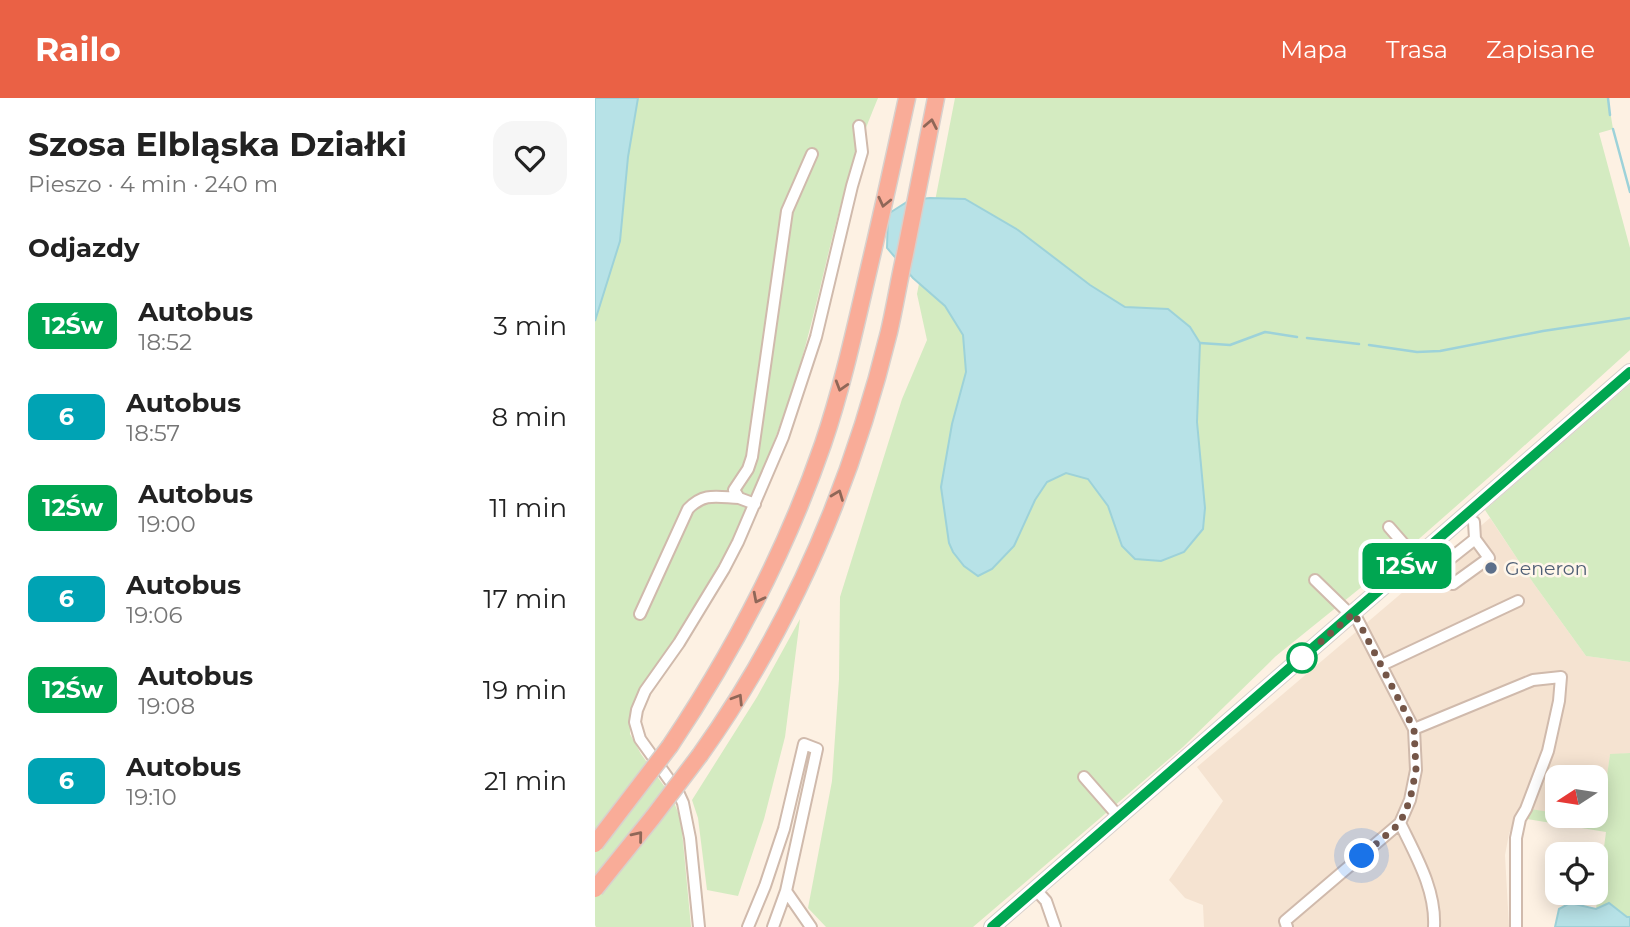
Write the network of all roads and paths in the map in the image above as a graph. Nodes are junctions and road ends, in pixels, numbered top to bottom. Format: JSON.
{"nodes":[{"id":1,"x":907,"y":98,"type":"edge"},
{"id":2,"x":936,"y":98,"type":"edge"},
{"id":3,"x":859,"y":126,"type":"dead end"},
{"id":4,"x":812,"y":154,"type":"dead end"},
{"id":5,"x":1630,"y":372,"type":"edge"},
{"id":6,"x":740,"y":498,"type":"junction"},
{"id":7,"x":755,"y":504,"type":"junction"},
{"id":8,"x":1474,"y":522,"type":"dead end"},
{"id":9,"x":1389,"y":527,"type":"dead end"},
{"id":10,"x":1475,"y":540,"type":"junction"},
{"id":11,"x":1416,"y":558,"type":"junction"},
{"id":12,"x":1315,"y":580,"type":"dead end"},
{"id":13,"x":1518,"y":601,"type":"dead end"},
{"id":14,"x":640,"y":614,"type":"dead end"},
{"id":15,"x":1352,"y":614,"type":"junction"},
{"id":16,"x":1382,"y":665,"type":"junction"},
{"id":17,"x":1414,"y":729,"type":"junction"},
{"id":18,"x":1084,"y":776,"type":"dead end"},
{"id":19,"x":1119,"y":817,"type":"junction"},
{"id":20,"x":1400,"y":823,"type":"junction"},
{"id":21,"x":595,"y":844,"type":"edge"},
{"id":22,"x":595,"y":889,"type":"edge"},
{"id":23,"x":1036,"y":890,"type":"junction"},
{"id":24,"x":786,"y":891,"type":"junction"},
{"id":25,"x":699,"y":927,"type":"edge"},
{"id":26,"x":748,"y":927,"type":"edge"},
{"id":27,"x":773,"y":927,"type":"edge"},
{"id":28,"x":811,"y":927,"type":"edge"},
{"id":29,"x":992,"y":927,"type":"edge"},
{"id":30,"x":1055,"y":927,"type":"edge"},
{"id":31,"x":1287,"y":927,"type":"edge"},
{"id":32,"x":1434,"y":927,"type":"edge"},
{"id":33,"x":1516,"y":927,"type":"edge"}],
"edges":[{"from":1,"to":21,"type":"highway","one_way":true,"bridge":true},
{"from":22,"to":2,"type":"highway","one_way":true,"bridge":true},
{"from":3,"to":7,"type":"street"},
{"from":4,"to":6,"type":"street"},
{"from":5,"to":11,"type":"main road"},
{"from":6,"to":7,"type":"street"},
{"from":6,"to":14,"type":"street"},
{"from":7,"to":25,"type":"street"},
{"from":8,"to":10,"type":"street"},
{"from":9,"to":11,"type":"street"},
{"from":10,"to":10,"type":"street"},
{"from":11,"to":15,"type":"main road"},
{"from":12,"to":15,"type":"street"},
{"from":13,"to":16,"type":"street"},
{"from":15,"to":16,"type":"street"},
{"from":15,"to":19,"type":"main road"},
{"from":16,"to":17,"type":"street"},
{"from":17,"to":20,"type":"street"},
{"from":17,"to":33,"type":"street"},
{"from":18,"to":19,"type":"street"},
{"from":19,"to":23,"type":"main road"},
{"from":20,"to":31,"type":"street"},
{"from":20,"to":32,"type":"street"},
{"from":23,"to":29,"type":"main road"},
{"from":23,"to":30,"type":"street"},
{"from":24,"to":26,"type":"street"},
{"from":24,"to":27,"type":"street"},
{"from":24,"to":28,"type":"street"}]}
